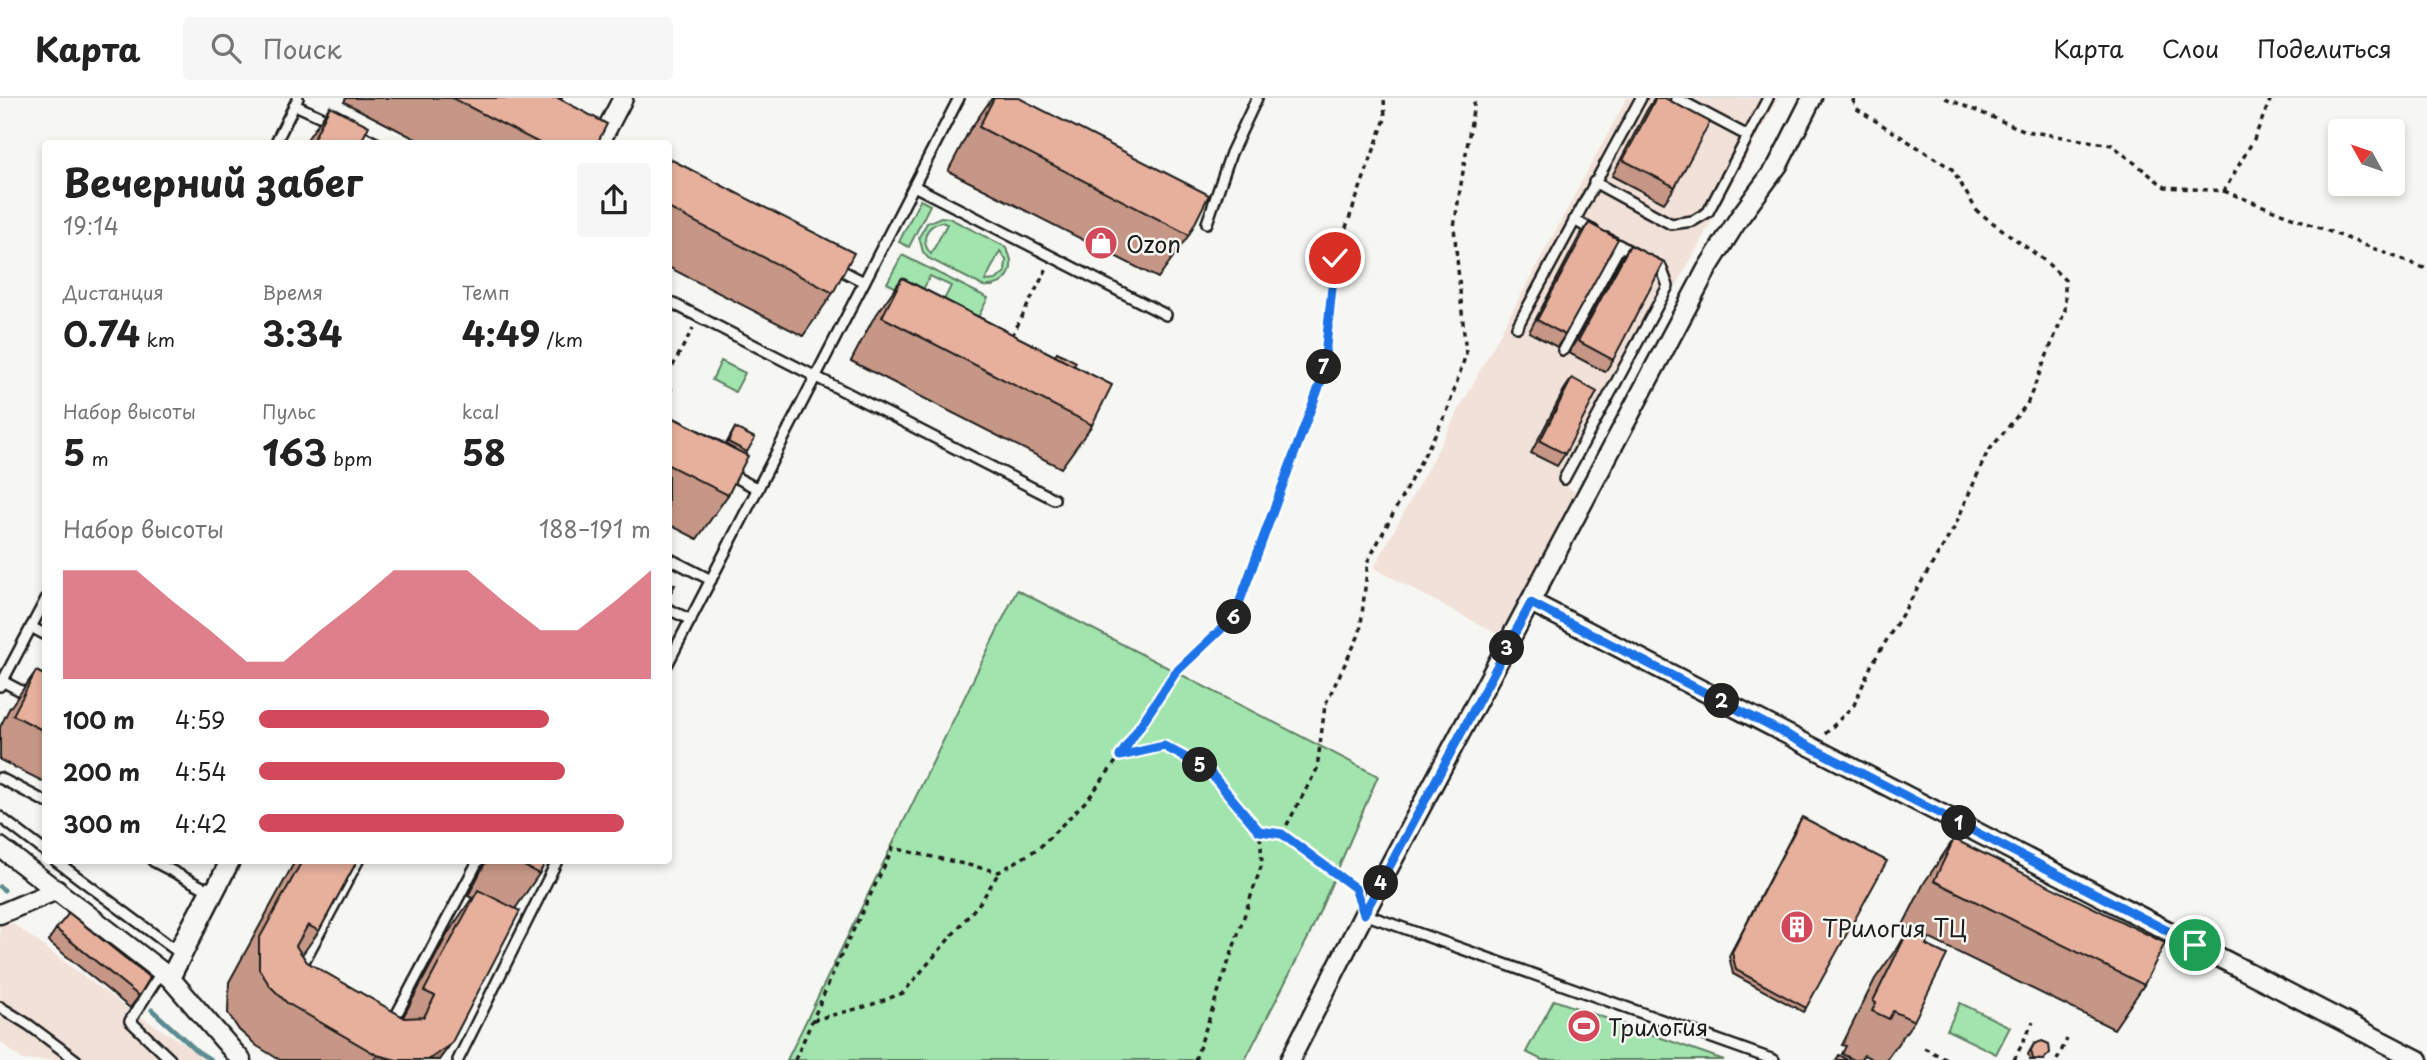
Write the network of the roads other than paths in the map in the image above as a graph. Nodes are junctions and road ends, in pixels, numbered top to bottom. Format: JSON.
{"nodes":[{"id":1,"x":623,"y":98,"type":"edge"},
{"id":2,"x":959,"y":98,"type":"edge"},
{"id":3,"x":1257,"y":98,"type":"edge"},
{"id":4,"x":1641,"y":98,"type":"edge"},
{"id":5,"x":1676,"y":98,"type":"edge"},
{"id":6,"x":1768,"y":98,"type":"edge"},
{"id":7,"x":1812,"y":98,"type":"edge"},
{"id":8,"x":296,"y":101,"type":"edge"},
{"id":9,"x":1748,"y":136,"type":"junction"},
{"id":10,"x":277,"y":140,"type":"edge"},
{"id":11,"x":370,"y":140,"type":"edge"},
{"id":12,"x":601,"y":140,"type":"edge"},
{"id":13,"x":1594,"y":182,"type":"junction"},
{"id":14,"x":914,"y":186,"type":"junction"},
{"id":15,"x":1574,"y":220,"type":"junction"},
{"id":16,"x":1207,"y":223,"type":"edge"},
{"id":17,"x":1620,"y":246,"type":"junction"},
{"id":18,"x":827,"y":263,"type":"edge"},
{"id":19,"x":864,"y":282,"type":"junction"},
{"id":20,"x":672,"y":304,"type":"edge"},
{"id":21,"x":1166,"y":315,"type":"dead end"},
{"id":22,"x":1517,"y":327,"type":"dead end"},
{"id":23,"x":1563,"y":350,"type":"edge"},
{"id":24,"x":816,"y":377,"type":"junction"},
{"id":25,"x":713,"y":466,"type":"edge"},
{"id":26,"x":1564,"y":479,"type":"dead end"},
{"id":27,"x":758,"y":489,"type":"junction"},
{"id":28,"x":1054,"y":499,"type":"dead end"},
{"id":29,"x":672,"y":560,"type":"edge"},
{"id":30,"x":711,"y":580,"type":"junction"},
{"id":31,"x":1531,"y":603,"type":"junction"},
{"id":32,"x":42,"y":606,"type":"edge"},
{"id":33,"x":672,"y":611,"type":"edge"},
{"id":34,"x":691,"y":620,"type":"junction"},
{"id":35,"x":31,"y":627,"type":"junction"},
{"id":36,"x":42,"y":633,"type":"edge"},
{"id":37,"x":672,"y":656,"type":"edge"},
{"id":38,"x":1,"y":684,"type":"edge"},
{"id":39,"x":42,"y":702,"type":"edge"},
{"id":40,"x":0,"y":778,"type":"edge"},
{"id":41,"x":42,"y":800,"type":"edge"},
{"id":42,"x":0,"y":817,"type":"edge"},
{"id":43,"x":0,"y":848,"type":"edge"},
{"id":44,"x":42,"y":849,"type":"edge"},
{"id":45,"x":60,"y":864,"type":"edge"},
{"id":46,"x":159,"y":864,"type":"edge"},
{"id":47,"x":219,"y":864,"type":"edge"},
{"id":48,"x":228,"y":864,"type":"edge"},
{"id":49,"x":356,"y":864,"type":"edge"},
{"id":50,"x":476,"y":864,"type":"edge"},
{"id":51,"x":556,"y":864,"type":"edge"},
{"id":52,"x":71,"y":873,"type":"junction"},
{"id":53,"x":206,"y":889,"type":"junction"},
{"id":54,"x":52,"y":892,"type":"junction"},
{"id":55,"x":0,"y":914,"type":"edge"},
{"id":56,"x":1364,"y":914,"type":"junction"},
{"id":57,"x":166,"y":974,"type":"junction"},
{"id":58,"x":296,"y":977,"type":"edge"},
{"id":59,"x":0,"y":1007,"type":"edge"},
{"id":60,"x":389,"y":1029,"type":"edge"},
{"id":61,"x":76,"y":1060,"type":"edge"},
{"id":62,"x":170,"y":1060,"type":"edge"},
{"id":63,"x":241,"y":1060,"type":"edge"},
{"id":64,"x":458,"y":1060,"type":"edge"},
{"id":65,"x":1290,"y":1060,"type":"edge"},
{"id":66,"x":1774,"y":1060,"type":"edge"},
{"id":67,"x":2418,"y":1060,"type":"edge"}],
"edges":[{"from":1,"to":12,"type":"street"},
{"from":2,"to":14,"type":"lane"},
{"from":3,"to":16,"type":"lane"},
{"from":4,"to":13,"type":"lane"},
{"from":5,"to":9,"type":"lane"},
{"from":6,"to":9,"type":"lane"},
{"from":7,"to":31,"type":"street"},
{"from":8,"to":10,"type":"lane"},
{"from":8,"to":11,"type":"lane"},
{"from":9,"to":13,"type":"lane"},
{"from":13,"to":15,"type":"lane"},
{"from":14,"to":19,"type":"lane"},
{"from":14,"to":21,"type":"lane"},
{"from":15,"to":17,"type":"lane"},
{"from":15,"to":22,"type":"lane"},
{"from":17,"to":23,"type":"lane"},
{"from":17,"to":26,"type":"lane"},
{"from":18,"to":19,"type":"lane"},
{"from":19,"to":24,"type":"lane"},
{"from":20,"to":24,"type":"lane"},
{"from":24,"to":27,"type":"lane"},
{"from":24,"to":28,"type":"lane"},
{"from":25,"to":27,"type":"lane"},
{"from":27,"to":30,"type":"lane"},
{"from":29,"to":30,"type":"lane"},
{"from":30,"to":34,"type":"lane"},
{"from":31,"to":56,"type":"street"},
{"from":31,"to":67,"type":"street"},
{"from":32,"to":35,"type":"lane"},
{"from":33,"to":34,"type":"lane"},
{"from":34,"to":37,"type":"lane"},
{"from":35,"to":36,"type":"lane"},
{"from":35,"to":38,"type":"lane"},
{"from":38,"to":39,"type":"lane"},
{"from":40,"to":41,"type":"lane"},
{"from":42,"to":44,"type":"lane"},
{"from":43,"to":54,"type":"street"},
{"from":45,"to":52,"type":"lane"},
{"from":46,"to":53,"type":"lane"},
{"from":47,"to":53,"type":"lane"},
{"from":48,"to":57,"type":"street"},
{"from":49,"to":58,"type":"lane"},
{"from":50,"to":60,"type":"lane"},
{"from":51,"to":64,"type":"lane"},
{"from":52,"to":53,"type":"lane"},
{"from":52,"to":54,"type":"lane"},
{"from":54,"to":55,"type":"street"},
{"from":54,"to":57,"type":"street"},
{"from":56,"to":65,"type":"street"},
{"from":56,"to":66,"type":"lane"},
{"from":57,"to":62,"type":"lane"},
{"from":57,"to":63,"type":"street"},
{"from":59,"to":61,"type":"lane"}]}
